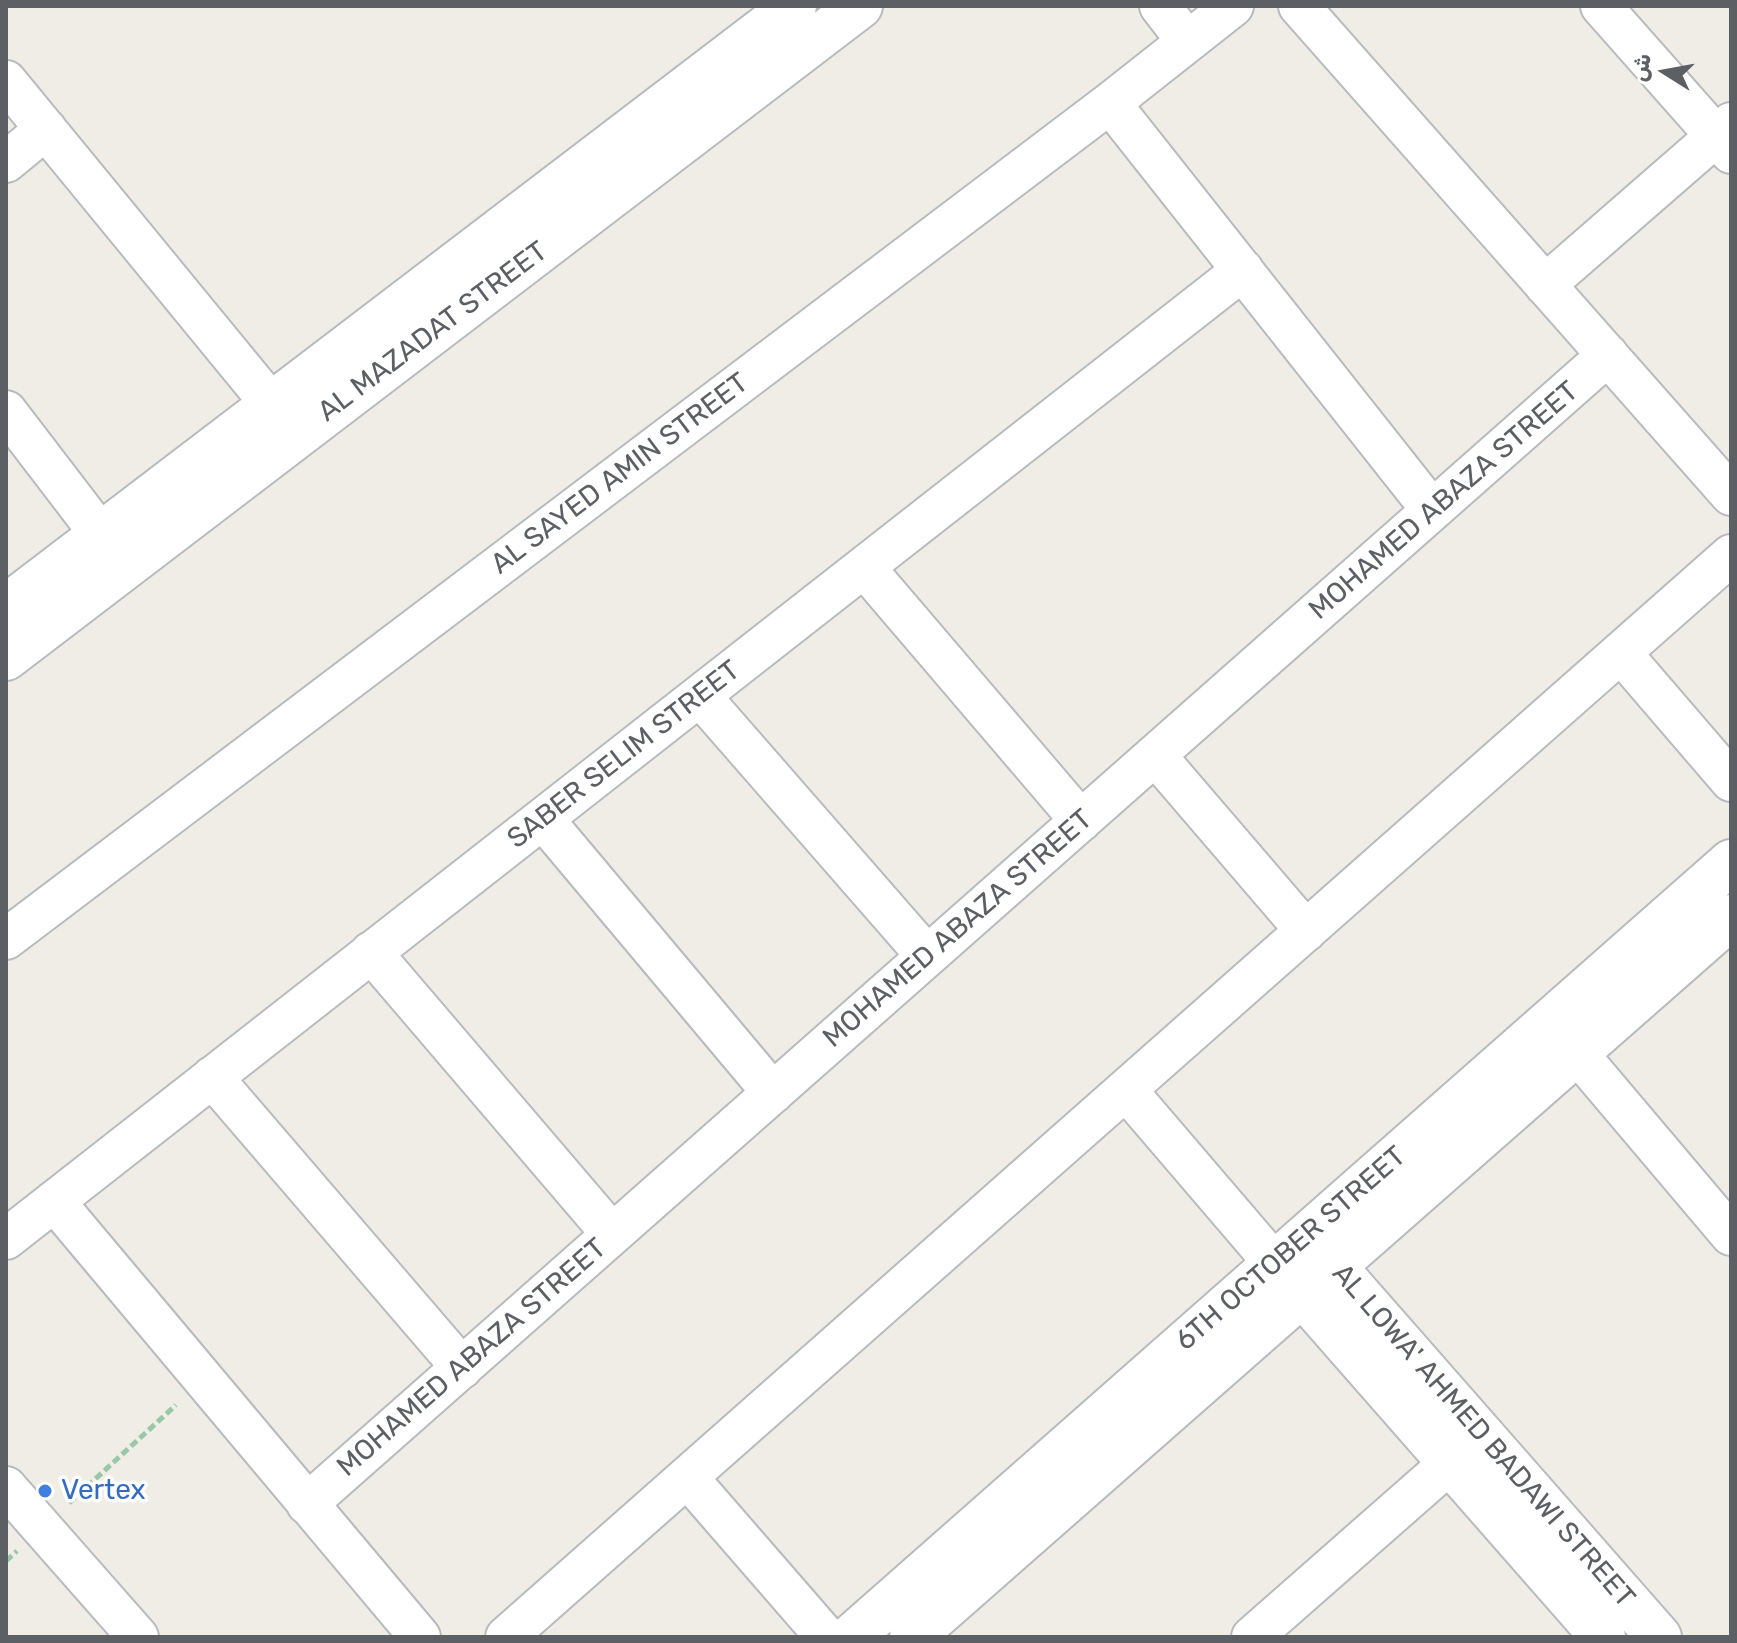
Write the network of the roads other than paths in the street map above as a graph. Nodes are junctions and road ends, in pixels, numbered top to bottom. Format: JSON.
{"nodes":[{"id":1,"x":860,"y":6,"type":"edge"},
{"id":2,"x":1160,"y":6,"type":"edge"},
{"id":3,"x":1233,"y":6,"type":"edge"},
{"id":4,"x":1299,"y":6,"type":"edge"},
{"id":5,"x":1601,"y":6,"type":"edge"},
{"id":6,"x":778,"y":11,"type":"edge"},
{"id":7,"x":1187,"y":41,"type":"junction"},
{"id":8,"x":6,"y":81,"type":"edge"},
{"id":9,"x":1110,"y":103,"type":"junction"},
{"id":10,"x":46,"y":129,"type":"junction"},
{"id":11,"x":1726,"y":137,"type":"edge"},
{"id":12,"x":6,"y":162,"type":"edge"},
{"id":13,"x":1243,"y":270,"type":"junction"},
{"id":14,"x":1545,"y":285,"type":"junction"},
{"id":15,"x":1608,"y":355,"type":"junction"},
{"id":16,"x":272,"y":405,"type":"junction"},
{"id":17,"x":6,"y":411,"type":"edge"},
{"id":18,"x":1731,"y":495,"type":"edge"},
{"id":19,"x":1432,"y":510,"type":"junction"},
{"id":20,"x":101,"y":535,"type":"junction"},
{"id":21,"x":1731,"y":555,"type":"edge"},
{"id":22,"x":864,"y":567,"type":"junction"},
{"id":23,"x":6,"y":607,"type":"edge"},
{"id":24,"x":1621,"y":653,"type":"junction"},
{"id":25,"x":6,"y":658,"type":"edge"},
{"id":26,"x":700,"y":696,"type":"junction"},
{"id":27,"x":1155,"y":755,"type":"junction"},
{"id":28,"x":1731,"y":781,"type":"edge"},
{"id":29,"x":543,"y":819,"type":"junction"},
{"id":30,"x":1081,"y":821,"type":"junction"},
{"id":31,"x":1731,"y":862,"type":"edge"},
{"id":32,"x":1731,"y":917,"type":"edge"},
{"id":33,"x":1306,"y":931,"type":"junction"},
{"id":34,"x":6,"y":939,"type":"edge"},
{"id":35,"x":371,"y":952,"type":"junction"},
{"id":36,"x":927,"y":956,"type":"junction"},
{"id":37,"x":1577,"y":1053,"type":"junction"},
{"id":38,"x":212,"y":1077,"type":"junction"},
{"id":39,"x":1126,"y":1090,"type":"junction"},
{"id":40,"x":773,"y":1093,"type":"junction"},
{"id":41,"x":54,"y":1201,"type":"junction"},
{"id":42,"x":612,"y":1234,"type":"junction"},
{"id":43,"x":1731,"y":1235,"type":"edge"},
{"id":44,"x":6,"y":1239,"type":"edge"},
{"id":45,"x":1304,"y":1265,"type":"junction"},
{"id":46,"x":462,"y":1368,"type":"junction"},
{"id":47,"x":1450,"y":1463,"type":"junction"},
{"id":48,"x":687,"y":1477,"type":"junction"},
{"id":49,"x":6,"y":1487,"type":"edge"},
{"id":50,"x":307,"y":1504,"type":"junction"},
{"id":51,"x":138,"y":1637,"type":"edge"},
{"id":52,"x":420,"y":1637,"type":"edge"},
{"id":53,"x":506,"y":1637,"type":"edge"},
{"id":54,"x":826,"y":1637,"type":"edge"},
{"id":55,"x":851,"y":1637,"type":"edge"},
{"id":56,"x":912,"y":1637,"type":"edge"},
{"id":57,"x":1252,"y":1637,"type":"edge"},
{"id":58,"x":1602,"y":1637,"type":"edge"},
{"id":59,"x":1659,"y":1637,"type":"edge"}],
"edges":[{"from":1,"to":25,"type":"street","name":"AL MAZADAT STREET"},
{"from":2,"to":7,"type":"street"},
{"from":3,"to":7,"type":"street","name":"AL SAYED AMIN STREET"},
{"from":4,"to":14,"type":"street"},
{"from":5,"to":11,"type":"street"},
{"from":6,"to":16,"type":"street","name":"AL MAZADAT STREET"},
{"from":7,"to":9,"type":"street","name":"AL SAYED AMIN STREET"},
{"from":8,"to":10,"type":"street"},
{"from":9,"to":13,"type":"street"},
{"from":9,"to":34,"type":"street","name":"AL SAYED AMIN STREET"},
{"from":10,"to":12,"type":"street"},
{"from":10,"to":16,"type":"street"},
{"from":11,"to":14,"type":"street"},
{"from":13,"to":19,"type":"street"},
{"from":13,"to":22,"type":"street","name":"SABER SELIM STREET"},
{"from":14,"to":15,"type":"street"},
{"from":15,"to":18,"type":"street"},
{"from":15,"to":19,"type":"street","name":"MOHAMED ABAZA STREET"},
{"from":16,"to":20,"type":"street","name":"AL MAZADAT STREET"},
{"from":17,"to":20,"type":"street"},
{"from":19,"to":27,"type":"street","name":"MOHAMED ABAZA STREET"},
{"from":20,"to":23,"type":"street","name":"AL MAZADAT STREET"},
{"from":21,"to":24,"type":"street"},
{"from":22,"to":26,"type":"street","name":"SABER SELIM STREET"},
{"from":22,"to":30,"type":"street"},
{"from":24,"to":28,"type":"street"},
{"from":24,"to":33,"type":"street"},
{"from":26,"to":29,"type":"street","name":"SABER SELIM STREET"},
{"from":26,"to":36,"type":"street"},
{"from":27,"to":30,"type":"street","name":"MOHAMED ABAZA STREET"},
{"from":27,"to":33,"type":"street"},
{"from":29,"to":35,"type":"street","name":"SABER SELIM STREET"},
{"from":29,"to":40,"type":"street"},
{"from":30,"to":36,"type":"street","name":"MOHAMED ABAZA STREET"},
{"from":31,"to":45,"type":"street","name":"6TH OCTOBER STREET"},
{"from":32,"to":37,"type":"street","name":"6TH OCTOBER STREET"},
{"from":33,"to":39,"type":"street"},
{"from":35,"to":38,"type":"street","name":"SABER SELIM STREET"},
{"from":35,"to":42,"type":"street"},
{"from":36,"to":40,"type":"street","name":"MOHAMED ABAZA STREET"},
{"from":37,"to":43,"type":"street"},
{"from":37,"to":45,"type":"street","name":"6TH OCTOBER STREET"},
{"from":38,"to":41,"type":"street","name":"SABER SELIM STREET"},
{"from":38,"to":46,"type":"street"},
{"from":39,"to":45,"type":"street"},
{"from":39,"to":48,"type":"street"},
{"from":40,"to":42,"type":"street","name":"MOHAMED ABAZA STREET"},
{"from":41,"to":44,"type":"street","name":"SABER SELIM STREET"},
{"from":41,"to":50,"type":"street"},
{"from":42,"to":46,"type":"street","name":"MOHAMED ABAZA STREET"},
{"from":45,"to":47,"type":"street","name":"AL LOWA' AHMED BADAWI STREET"},
{"from":45,"to":55,"type":"street","name":"6TH OCTOBER STREET"},
{"from":45,"to":56,"type":"street","name":"6TH OCTOBER STREET"},
{"from":45,"to":59,"type":"street","name":"AL LOWA' AHMED BADAWI STREET"},
{"from":46,"to":50,"type":"street","name":"MOHAMED ABAZA STREET"},
{"from":47,"to":57,"type":"street"},
{"from":47,"to":58,"type":"street","name":"AL LOWA' AHMED BADAWI STREET"},
{"from":48,"to":53,"type":"street"},
{"from":48,"to":54,"type":"street"},
{"from":49,"to":51,"type":"street"},
{"from":50,"to":52,"type":"street"}]}
